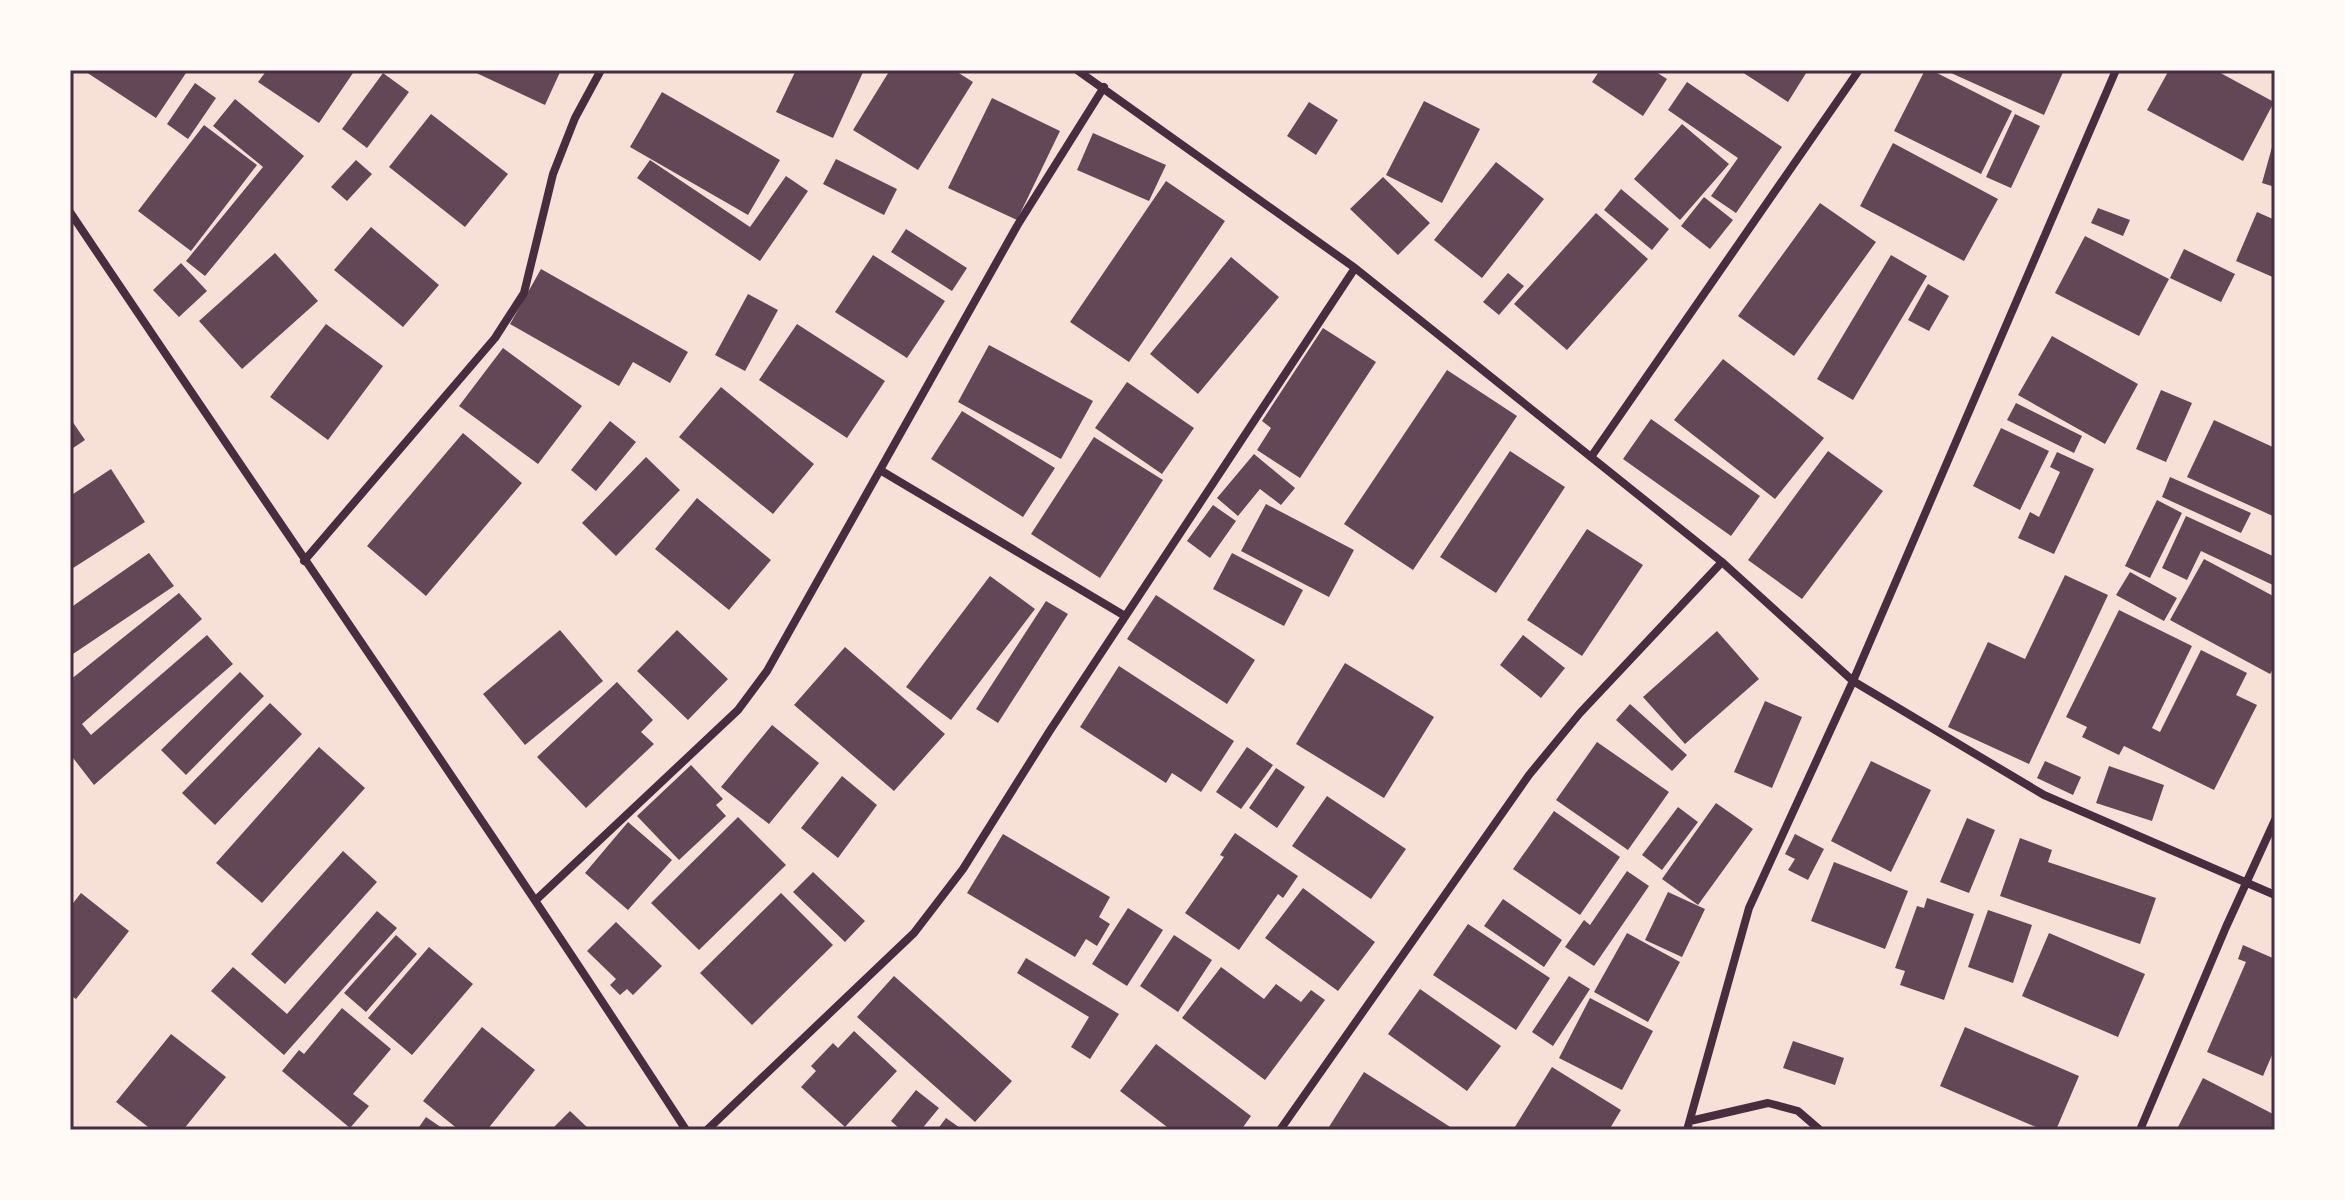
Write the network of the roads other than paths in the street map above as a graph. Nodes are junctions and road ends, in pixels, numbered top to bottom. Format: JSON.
{"nodes":[{"id":1,"x":601,"y":70,"type":"edge"},
{"id":2,"x":1077,"y":70,"type":"edge"},
{"id":3,"x":1859,"y":70,"type":"edge"},
{"id":4,"x":2116,"y":70,"type":"edge"},
{"id":5,"x":1104,"y":87,"type":"junction"},
{"id":6,"x":70,"y":212,"type":"edge"},
{"id":7,"x":1355,"y":268,"type":"junction"},
{"id":8,"x":1591,"y":457,"type":"junction"},
{"id":9,"x":880,"y":470,"type":"junction"},
{"id":10,"x":304,"y":561,"type":"junction"},
{"id":11,"x":1722,"y":562,"type":"junction"},
{"id":12,"x":1125,"y":616,"type":"junction"},
{"id":13,"x":1853,"y":681,"type":"junction"},
{"id":14,"x":2275,"y":820,"type":"edge"},
{"id":15,"x":2246,"y":883,"type":"junction"},
{"id":16,"x":2275,"y":895,"type":"edge"},
{"id":17,"x":537,"y":899,"type":"junction"},
{"id":18,"x":1688,"y":1126,"type":"edge"},
{"id":19,"x":686,"y":1130,"type":"edge"},
{"id":20,"x":707,"y":1130,"type":"edge"},
{"id":21,"x":1280,"y":1130,"type":"edge"},
{"id":22,"x":1820,"y":1130,"type":"edge"},
{"id":23,"x":2140,"y":1130,"type":"edge"}],
"edges":[{"from":1,"to":10,"type":"street"},
{"from":2,"to":5,"type":"street"},
{"from":3,"to":8,"type":"street"},
{"from":4,"to":13,"type":"street"},
{"from":5,"to":7,"type":"street"},
{"from":5,"to":9,"type":"street"},
{"from":6,"to":10,"type":"street"},
{"from":7,"to":8,"type":"street"},
{"from":7,"to":12,"type":"street"},
{"from":8,"to":11,"type":"street"},
{"from":9,"to":12,"type":"street"},
{"from":9,"to":17,"type":"street"},
{"from":10,"to":17,"type":"street"},
{"from":11,"to":13,"type":"street"},
{"from":11,"to":21,"type":"street"},
{"from":12,"to":20,"type":"street"},
{"from":13,"to":15,"type":"street"},
{"from":13,"to":18,"type":"street"},
{"from":14,"to":15,"type":"street"},
{"from":15,"to":16,"type":"street"},
{"from":15,"to":23,"type":"street"},
{"from":17,"to":19,"type":"street"},
{"from":18,"to":22,"type":"street"}]}
